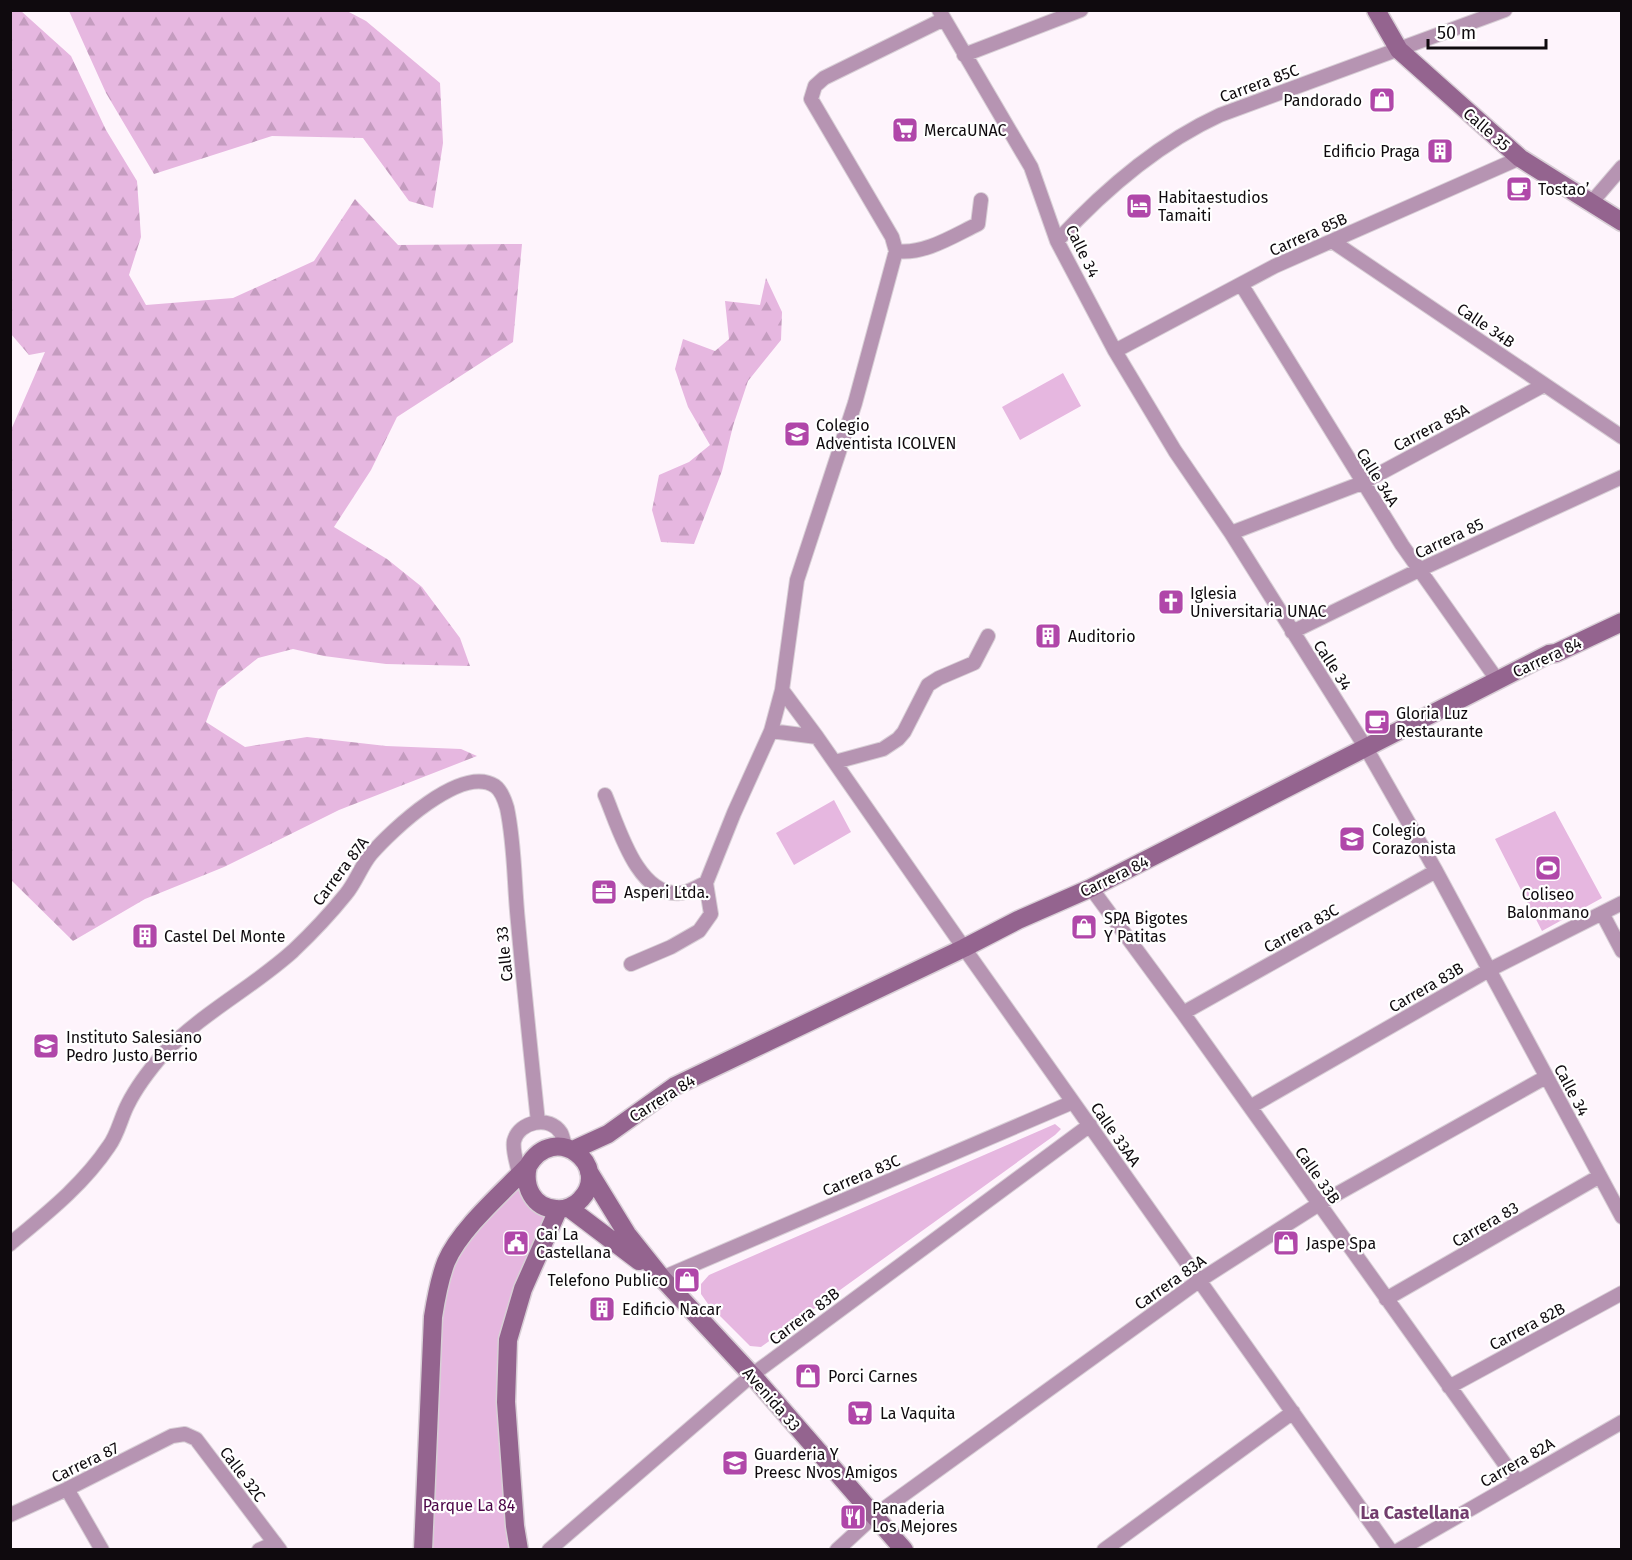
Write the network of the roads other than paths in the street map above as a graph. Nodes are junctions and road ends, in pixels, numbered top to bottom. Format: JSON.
{"nodes":[{"id":1,"x":1081,"y":10,"type":"edge"},
{"id":2,"x":1376,"y":10,"type":"edge"},
{"id":3,"x":1505,"y":10,"type":"edge"},
{"id":4,"x":941,"y":15,"type":"edge"},
{"id":5,"x":1399,"y":50,"type":"junction"},
{"id":6,"x":964,"y":55,"type":"junction"},
{"id":7,"x":1520,"y":158,"type":"junction"},
{"id":8,"x":1622,"y":167,"type":"edge"},
{"id":9,"x":981,"y":200,"type":"dead end"},
{"id":10,"x":1591,"y":204,"type":"junction"},
{"id":11,"x":1622,"y":222,"type":"edge"},
{"id":12,"x":1332,"y":241,"type":"junction"},
{"id":13,"x":1057,"y":242,"type":"junction"},
{"id":14,"x":896,"y":251,"type":"junction"},
{"id":15,"x":1241,"y":284,"type":"junction"},
{"id":16,"x":1116,"y":351,"type":"junction"},
{"id":17,"x":1544,"y":385,"type":"junction"},
{"id":18,"x":1622,"y":438,"type":"edge"},
{"id":19,"x":1622,"y":477,"type":"edge"},
{"id":20,"x":1362,"y":483,"type":"junction"},
{"id":21,"x":1231,"y":533,"type":"junction"},
{"id":22,"x":1419,"y":570,"type":"junction"},
{"id":23,"x":1622,"y":622,"type":"edge"},
{"id":24,"x":1292,"y":632,"type":"junction"},
{"id":25,"x":988,"y":636,"type":"dead end"},
{"id":26,"x":1498,"y":681,"type":"junction"},
{"id":27,"x":782,"y":690,"type":"junction"},
{"id":28,"x":771,"y":731,"type":"junction"},
{"id":29,"x":817,"y":737,"type":"junction"},
{"id":30,"x":1366,"y":748,"type":"junction"},
{"id":31,"x":835,"y":762,"type":"junction"},
{"id":32,"x":495,"y":786,"type":"joint"},
{"id":33,"x":605,"y":795,"type":"dead end"},
{"id":34,"x":1436,"y":871,"type":"junction"},
{"id":35,"x":706,"y":883,"type":"junction"},
{"id":36,"x":1091,"y":888,"type":"junction"},
{"id":37,"x":1622,"y":903,"type":"edge"},
{"id":38,"x":1602,"y":913,"type":"junction"},
{"id":39,"x":964,"y":948,"type":"junction"},
{"id":40,"x":1622,"y":951,"type":"edge"},
{"id":41,"x":631,"y":964,"type":"dead end"},
{"id":42,"x":1489,"y":970,"type":"junction"},
{"id":43,"x":1183,"y":1014,"type":"junction"},
{"id":44,"x":1546,"y":1077,"type":"junction"},
{"id":45,"x":1073,"y":1102,"type":"junction"},
{"id":46,"x":1250,"y":1107,"type":"junction"},
{"id":47,"x":538,"y":1122,"type":"junction"},
{"id":48,"x":1090,"y":1125,"type":"junction"},
{"id":49,"x":578,"y":1158,"type":"junction"},
{"id":50,"x":524,"y":1170,"type":"junction"},
{"id":51,"x":1600,"y":1176,"type":"junction"},
{"id":52,"x":1319,"y":1204,"type":"junction"},
{"id":53,"x":564,"y":1209,"type":"junction"},
{"id":54,"x":1622,"y":1217,"type":"edge"},
{"id":55,"x":10,"y":1244,"type":"edge"},
{"id":56,"x":662,"y":1278,"type":"junction"},
{"id":57,"x":1200,"y":1280,"type":"junction"},
{"id":58,"x":1622,"y":1293,"type":"edge"},
{"id":59,"x":1386,"y":1299,"type":"junction"},
{"id":60,"x":752,"y":1375,"type":"junction"},
{"id":61,"x":1449,"y":1387,"type":"junction"},
{"id":62,"x":1293,"y":1412,"type":"junction"},
{"id":63,"x":1622,"y":1422,"type":"edge"},
{"id":64,"x":172,"y":1437,"type":"joint"},
{"id":65,"x":1517,"y":1481,"type":"junction"},
{"id":66,"x":67,"y":1489,"type":"junction"},
{"id":67,"x":10,"y":1515,"type":"edge"},
{"id":68,"x":874,"y":1516,"type":"junction"},
{"id":69,"x":277,"y":1546,"type":"edge"},
{"id":70,"x":102,"y":1550,"type":"edge"},
{"id":71,"x":259,"y":1550,"type":"edge"},
{"id":72,"x":423,"y":1550,"type":"edge"},
{"id":73,"x":519,"y":1550,"type":"edge"},
{"id":74,"x":549,"y":1550,"type":"edge"},
{"id":75,"x":837,"y":1550,"type":"edge"},
{"id":76,"x":904,"y":1550,"type":"edge"},
{"id":77,"x":1104,"y":1550,"type":"edge"},
{"id":78,"x":1390,"y":1550,"type":"edge"},
{"id":79,"x":1399,"y":1550,"type":"edge"}],
"edges":[{"from":1,"to":6,"type":"street"},
{"from":2,"to":5,"type":"street","name":"Calle 35"},
{"from":3,"to":5,"type":"street","name":"Carrera 85C"},
{"from":4,"to":6,"type":"street","name":"Calle 34"},
{"from":4,"to":14,"type":"street"},
{"from":5,"to":7,"type":"street","name":"Calle 35"},
{"from":5,"to":13,"type":"street","name":"Carrera 85C"},
{"from":6,"to":13,"type":"street","name":"Calle 34"},
{"from":7,"to":10,"type":"street","name":"Calle 35"},
{"from":7,"to":12,"type":"street","name":"Carrera 85B"},
{"from":8,"to":10,"type":"street"},
{"from":9,"to":14,"type":"street"},
{"from":10,"to":11,"type":"street","name":"Calle 35"},
{"from":12,"to":15,"type":"street","name":"Carrera 85B"},
{"from":12,"to":17,"type":"street","name":"Calle 34B"},
{"from":13,"to":16,"type":"street","name":"Calle 34"},
{"from":14,"to":27,"type":"street"},
{"from":15,"to":16,"type":"street","name":"Carrera 85B"},
{"from":15,"to":20,"type":"street","name":"Calle 34A"},
{"from":16,"to":21,"type":"street","name":"Calle 34"},
{"from":17,"to":18,"type":"street","name":"Calle 34B"},
{"from":17,"to":20,"type":"street","name":"Carrera 85A"},
{"from":19,"to":22,"type":"street","name":"Carrera 85"},
{"from":20,"to":21,"type":"street","name":"Carrera 85A"},
{"from":20,"to":22,"type":"street","name":"Calle 34A"},
{"from":21,"to":24,"type":"street","name":"Calle 34"},
{"from":22,"to":24,"type":"street","name":"Carrera 85"},
{"from":22,"to":26,"type":"street","name":"Calle 34A"},
{"from":23,"to":26,"type":"street","name":"Carrera 84"},
{"from":24,"to":30,"type":"street","name":"Calle 34"},
{"from":25,"to":31,"type":"street"},
{"from":26,"to":30,"type":"street","name":"Carrera 84"},
{"from":27,"to":28,"type":"street"},
{"from":27,"to":29,"type":"street","name":"Calle 33AA"},
{"from":28,"to":29,"type":"street"},
{"from":28,"to":35,"type":"street"},
{"from":29,"to":31,"type":"street","name":"Calle 33AA"},
{"from":30,"to":34,"type":"street","name":"Calle 34"},
{"from":30,"to":36,"type":"street","name":"Carrera 84"},
{"from":31,"to":39,"type":"street","name":"Calle 33AA"},
{"from":32,"to":47,"type":"street","name":"Calle 33"},
{"from":32,"to":55,"type":"street","name":"Carrera 87A"},
{"from":33,"to":35,"type":"street"},
{"from":34,"to":42,"type":"street","name":"Calle 34"},
{"from":34,"to":43,"type":"street","name":"Carrera 83C"},
{"from":35,"to":41,"type":"street"},
{"from":36,"to":39,"type":"street","name":"Carrera 84"},
{"from":36,"to":43,"type":"street","name":"Calle 33B"},
{"from":37,"to":38,"type":"street","name":"Carrera 83B"},
{"from":38,"to":40,"type":"street"},
{"from":38,"to":42,"type":"street","name":"Carrera 83B"},
{"from":39,"to":45,"type":"street","name":"Calle 33AA"},
{"from":39,"to":49,"type":"street","name":"Carrera 84"},
{"from":42,"to":44,"type":"street","name":"Calle 34"},
{"from":42,"to":46,"type":"street","name":"Carrera 83B"},
{"from":43,"to":46,"type":"street","name":"Calle 33B"},
{"from":44,"to":51,"type":"street","name":"Calle 34"},
{"from":44,"to":52,"type":"street","name":"Carrera 83A"},
{"from":45,"to":48,"type":"street","name":"Calle 33AA"},
{"from":45,"to":56,"type":"street","name":"Carrera 83C"},
{"from":46,"to":52,"type":"street","name":"Calle 33B"},
{"from":47,"to":49,"type":"street"},
{"from":47,"to":50,"type":"street"},
{"from":48,"to":57,"type":"street","name":"Calle 33AA"},
{"from":48,"to":60,"type":"street","name":"Carrera 83B"},
{"from":49,"to":50,"type":"street"},
{"from":49,"to":53,"type":"street"},
{"from":49,"to":56,"type":"street","name":"Avenida 33"},
{"from":50,"to":53,"type":"street"},
{"from":50,"to":72,"type":"street"},
{"from":51,"to":54,"type":"street","name":"Calle 34"},
{"from":51,"to":59,"type":"street","name":"Carrera 83"},
{"from":52,"to":57,"type":"street","name":"Carrera 83A"},
{"from":52,"to":59,"type":"street","name":"Calle 33B"},
{"from":53,"to":56,"type":"street","name":"Avenida 33"},
{"from":53,"to":73,"type":"street"},
{"from":56,"to":60,"type":"street","name":"Avenida 33"},
{"from":57,"to":62,"type":"street","name":"Calle 33AA"},
{"from":57,"to":68,"type":"street","name":"Carrera 83A"},
{"from":58,"to":61,"type":"street","name":"Carrera 82B"},
{"from":59,"to":61,"type":"street","name":"Calle 33B"},
{"from":60,"to":68,"type":"street","name":"Avenida 33"},
{"from":60,"to":74,"type":"street","name":"Carrera 83B"},
{"from":61,"to":65,"type":"street","name":"Calle 33B"},
{"from":62,"to":77,"type":"street"},
{"from":62,"to":78,"type":"street","name":"Calle 33AA"},
{"from":63,"to":65,"type":"street","name":"Carrera 82A"},
{"from":64,"to":66,"type":"street","name":"Carrera 87"},
{"from":64,"to":69,"type":"street","name":"Calle 32C"},
{"from":65,"to":79,"type":"street","name":"Carrera 82A"},
{"from":66,"to":67,"type":"street","name":"Carrera 87"},
{"from":66,"to":70,"type":"street"},
{"from":68,"to":75,"type":"street","name":"Carrera 83A"},
{"from":68,"to":76,"type":"street","name":"Avenida 33"},
{"from":69,"to":71,"type":"street"}]}
